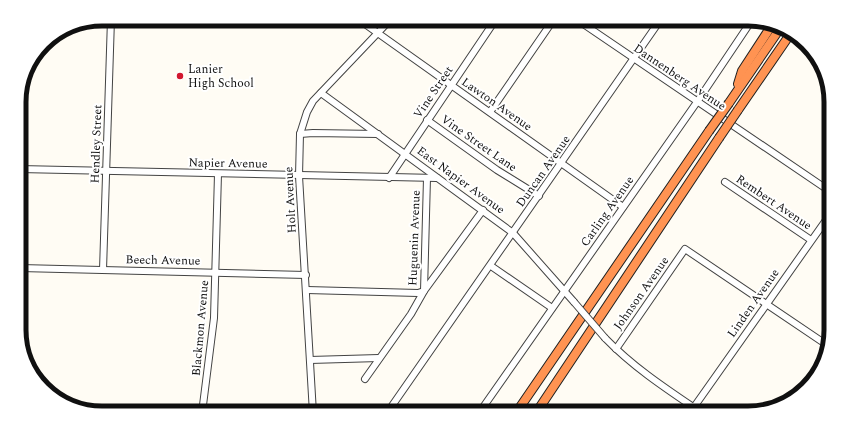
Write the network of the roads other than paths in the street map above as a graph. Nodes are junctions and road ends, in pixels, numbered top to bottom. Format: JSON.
{"nodes":[{"id":1,"x":111,"y":26,"type":"edge"},
{"id":2,"x":368,"y":26,"type":"edge"},
{"id":3,"x":384,"y":26,"type":"edge"},
{"id":4,"x":491,"y":26,"type":"edge"},
{"id":5,"x":549,"y":26,"type":"edge"},
{"id":6,"x":586,"y":26,"type":"edge"},
{"id":7,"x":656,"y":26,"type":"edge"},
{"id":8,"x":748,"y":26,"type":"edge"},
{"id":9,"x":769,"y":29,"type":"edge"},
{"id":10,"x":777,"y":32,"type":"edge"},
{"id":11,"x":377,"y":33,"type":"junction"},
{"id":12,"x":788,"y":38,"type":"edge"},
{"id":13,"x":634,"y":59,"type":"junction"},
{"id":14,"x":451,"y":85,"type":"junction"},
{"id":15,"x":737,"y":91,"type":"junction"},
{"id":16,"x":320,"y":93,"type":"junction"},
{"id":17,"x":697,"y":102,"type":"junction"},
{"id":18,"x":490,"y":112,"type":"junction"},
{"id":19,"x":427,"y":120,"type":"junction"},
{"id":20,"x":300,"y":134,"type":"junction"},
{"id":21,"x":378,"y":134,"type":"junction"},
{"id":22,"x":405,"y":153,"type":"junction"},
{"id":23,"x":562,"y":162,"type":"junction"},
{"id":24,"x":26,"y":169,"type":"edge"},
{"id":25,"x":107,"y":171,"type":"junction"},
{"id":26,"x":218,"y":174,"type":"junction"},
{"id":27,"x":298,"y":176,"type":"junction"},
{"id":28,"x":389,"y":178,"type":"junction"},
{"id":29,"x":427,"y":178,"type":"junction"},
{"id":30,"x":436,"y":178,"type":"junction"},
{"id":31,"x":725,"y":182,"type":"dead end"},
{"id":32,"x":824,"y":187,"type":"edge"},
{"id":33,"x":539,"y":196,"type":"junction"},
{"id":34,"x":624,"y":207,"type":"junction"},
{"id":35,"x":483,"y":210,"type":"junction"},
{"id":36,"x":824,"y":222,"type":"edge"},
{"id":37,"x":513,"y":233,"type":"junction"},
{"id":38,"x":811,"y":240,"type":"junction"},
{"id":39,"x":491,"y":266,"type":"junction"},
{"id":40,"x":26,"y":268,"type":"edge"},
{"id":41,"x":103,"y":270,"type":"junction"},
{"id":42,"x":216,"y":272,"type":"junction"},
{"id":43,"x":306,"y":275,"type":"junction"},
{"id":44,"x":307,"y":290,"type":"junction"},
{"id":45,"x":565,"y":290,"type":"junction"},
{"id":46,"x":424,"y":291,"type":"junction"},
{"id":47,"x":766,"y":304,"type":"junction"},
{"id":48,"x":552,"y":308,"type":"junction"},
{"id":49,"x":823,"y":343,"type":"edge"},
{"id":50,"x":616,"y":349,"type":"junction"},
{"id":51,"x":379,"y":358,"type":"junction"},
{"id":52,"x":310,"y":360,"type":"junction"},
{"id":53,"x":365,"y":379,"type":"dead end"},
{"id":54,"x":203,"y":406,"type":"edge"},
{"id":55,"x":313,"y":406,"type":"edge"},
{"id":56,"x":392,"y":406,"type":"edge"},
{"id":57,"x":484,"y":406,"type":"edge"},
{"id":58,"x":521,"y":406,"type":"edge"},
{"id":59,"x":541,"y":406,"type":"edge"},
{"id":60,"x":690,"y":406,"type":"edge"},
{"id":61,"x":699,"y":406,"type":"edge"}],
"edges":[{"from":1,"to":25,"type":"street","name":"Hendley Street"},
{"from":2,"to":11,"type":"street","name":"Lawton Avenue"},
{"from":3,"to":11,"type":"street","name":"Holt Avenue"},
{"from":4,"to":14,"type":"street","name":"Vine Street"},
{"from":5,"to":18,"type":"street"},
{"from":6,"to":13,"type":"street","name":"Dannenberg Avenue"},
{"from":7,"to":13,"type":"street","name":"Duncan Avenue"},
{"from":8,"to":17,"type":"street","name":"Carling Avenue"},
{"from":9,"to":15,"type":"highway"},
{"from":10,"to":15,"type":"highway"},
{"from":11,"to":14,"type":"street","name":"Lawton Avenue"},
{"from":11,"to":16,"type":"street","name":"Holt Avenue"},
{"from":12,"to":59,"type":"highway","bridge":true},
{"from":13,"to":17,"type":"street","name":"Dannenberg Avenue"},
{"from":13,"to":23,"type":"street","name":"Duncan Avenue"},
{"from":14,"to":18,"type":"street","name":"Lawton Avenue"},
{"from":14,"to":19,"type":"street","name":"Vine Street"},
{"from":15,"to":58,"type":"highway","bridge":true},
{"from":16,"to":20,"type":"street","name":"Holt Avenue"},
{"from":16,"to":21,"type":"street","name":"East Napier Avenue"},
{"from":17,"to":32,"type":"street","name":"Dannenberg Avenue"},
{"from":17,"to":34,"type":"street","name":"Carling Avenue"},
{"from":18,"to":23,"type":"street","name":"Lawton Avenue"},
{"from":19,"to":22,"type":"street","name":"Vine Street"},
{"from":19,"to":33,"type":"street","name":"Vine Street Lane"},
{"from":20,"to":21,"type":"street"},
{"from":20,"to":27,"type":"street","name":"Holt Avenue"},
{"from":21,"to":22,"type":"street","name":"East Napier Avenue"},
{"from":22,"to":28,"type":"street","name":"Vine Street"},
{"from":22,"to":30,"type":"street","name":"East Napier Avenue"},
{"from":23,"to":33,"type":"street","name":"Duncan Avenue"},
{"from":23,"to":34,"type":"street","name":"Lawton Avenue"},
{"from":24,"to":25,"type":"street","name":"Napier Avenue"},
{"from":25,"to":26,"type":"street","name":"Napier Avenue"},
{"from":25,"to":41,"type":"street","name":"Hendley Street"},
{"from":26,"to":27,"type":"street","name":"Napier Avenue"},
{"from":26,"to":42,"type":"street","name":"Blackmon Avenue"},
{"from":27,"to":28,"type":"street","name":"Napier Avenue"},
{"from":27,"to":43,"type":"street","name":"Holt Avenue"},
{"from":28,"to":29,"type":"street","name":"Napier Avenue"},
{"from":29,"to":30,"type":"street","name":"Napier Avenue"},
{"from":29,"to":46,"type":"street","name":"Huguenin Avenue"},
{"from":30,"to":35,"type":"street","name":"East Napier Avenue"},
{"from":31,"to":38,"type":"street","name":"Rembert Avenue"},
{"from":33,"to":37,"type":"street","name":"Duncan Avenue"},
{"from":34,"to":45,"type":"street","name":"Carling Avenue"},
{"from":35,"to":37,"type":"street","name":"East Napier Avenue"},
{"from":35,"to":46,"type":"street"},
{"from":36,"to":38,"type":"street","name":"Linden Avenue"},
{"from":37,"to":39,"type":"street","name":"Duncan Avenue"},
{"from":37,"to":45,"type":"street","name":"East Napier Avenue"},
{"from":38,"to":47,"type":"street","name":"Linden Avenue"},
{"from":39,"to":48,"type":"street"},
{"from":39,"to":56,"type":"street","name":"Duncan Avenue"},
{"from":40,"to":41,"type":"street","name":"Beech Avenue"},
{"from":41,"to":42,"type":"street","name":"Beech Avenue"},
{"from":42,"to":43,"type":"street","name":"Beech Avenue"},
{"from":42,"to":54,"type":"street","name":"Blackmon Avenue"},
{"from":43,"to":44,"type":"street","name":"Holt Avenue"},
{"from":44,"to":46,"type":"street"},
{"from":44,"to":52,"type":"street","name":"Holt Avenue"},
{"from":45,"to":48,"type":"street","name":"Carling Avenue"},
{"from":45,"to":50,"type":"street","name":"East Napier Avenue","bridge":true},
{"from":46,"to":51,"type":"street","name":"Huguenin Avenue"},
{"from":47,"to":49,"type":"street"},
{"from":47,"to":50,"type":"street","name":"Johnson Avenue"},
{"from":47,"to":61,"type":"street","name":"Linden Avenue"},
{"from":48,"to":57,"type":"street","name":"Carling Avenue"},
{"from":50,"to":60,"type":"street","name":"East Napier Avenue"},
{"from":51,"to":52,"type":"street"},
{"from":51,"to":53,"type":"street","name":"Huguenin Avenue"},
{"from":52,"to":55,"type":"street","name":"Holt Avenue"}]}
